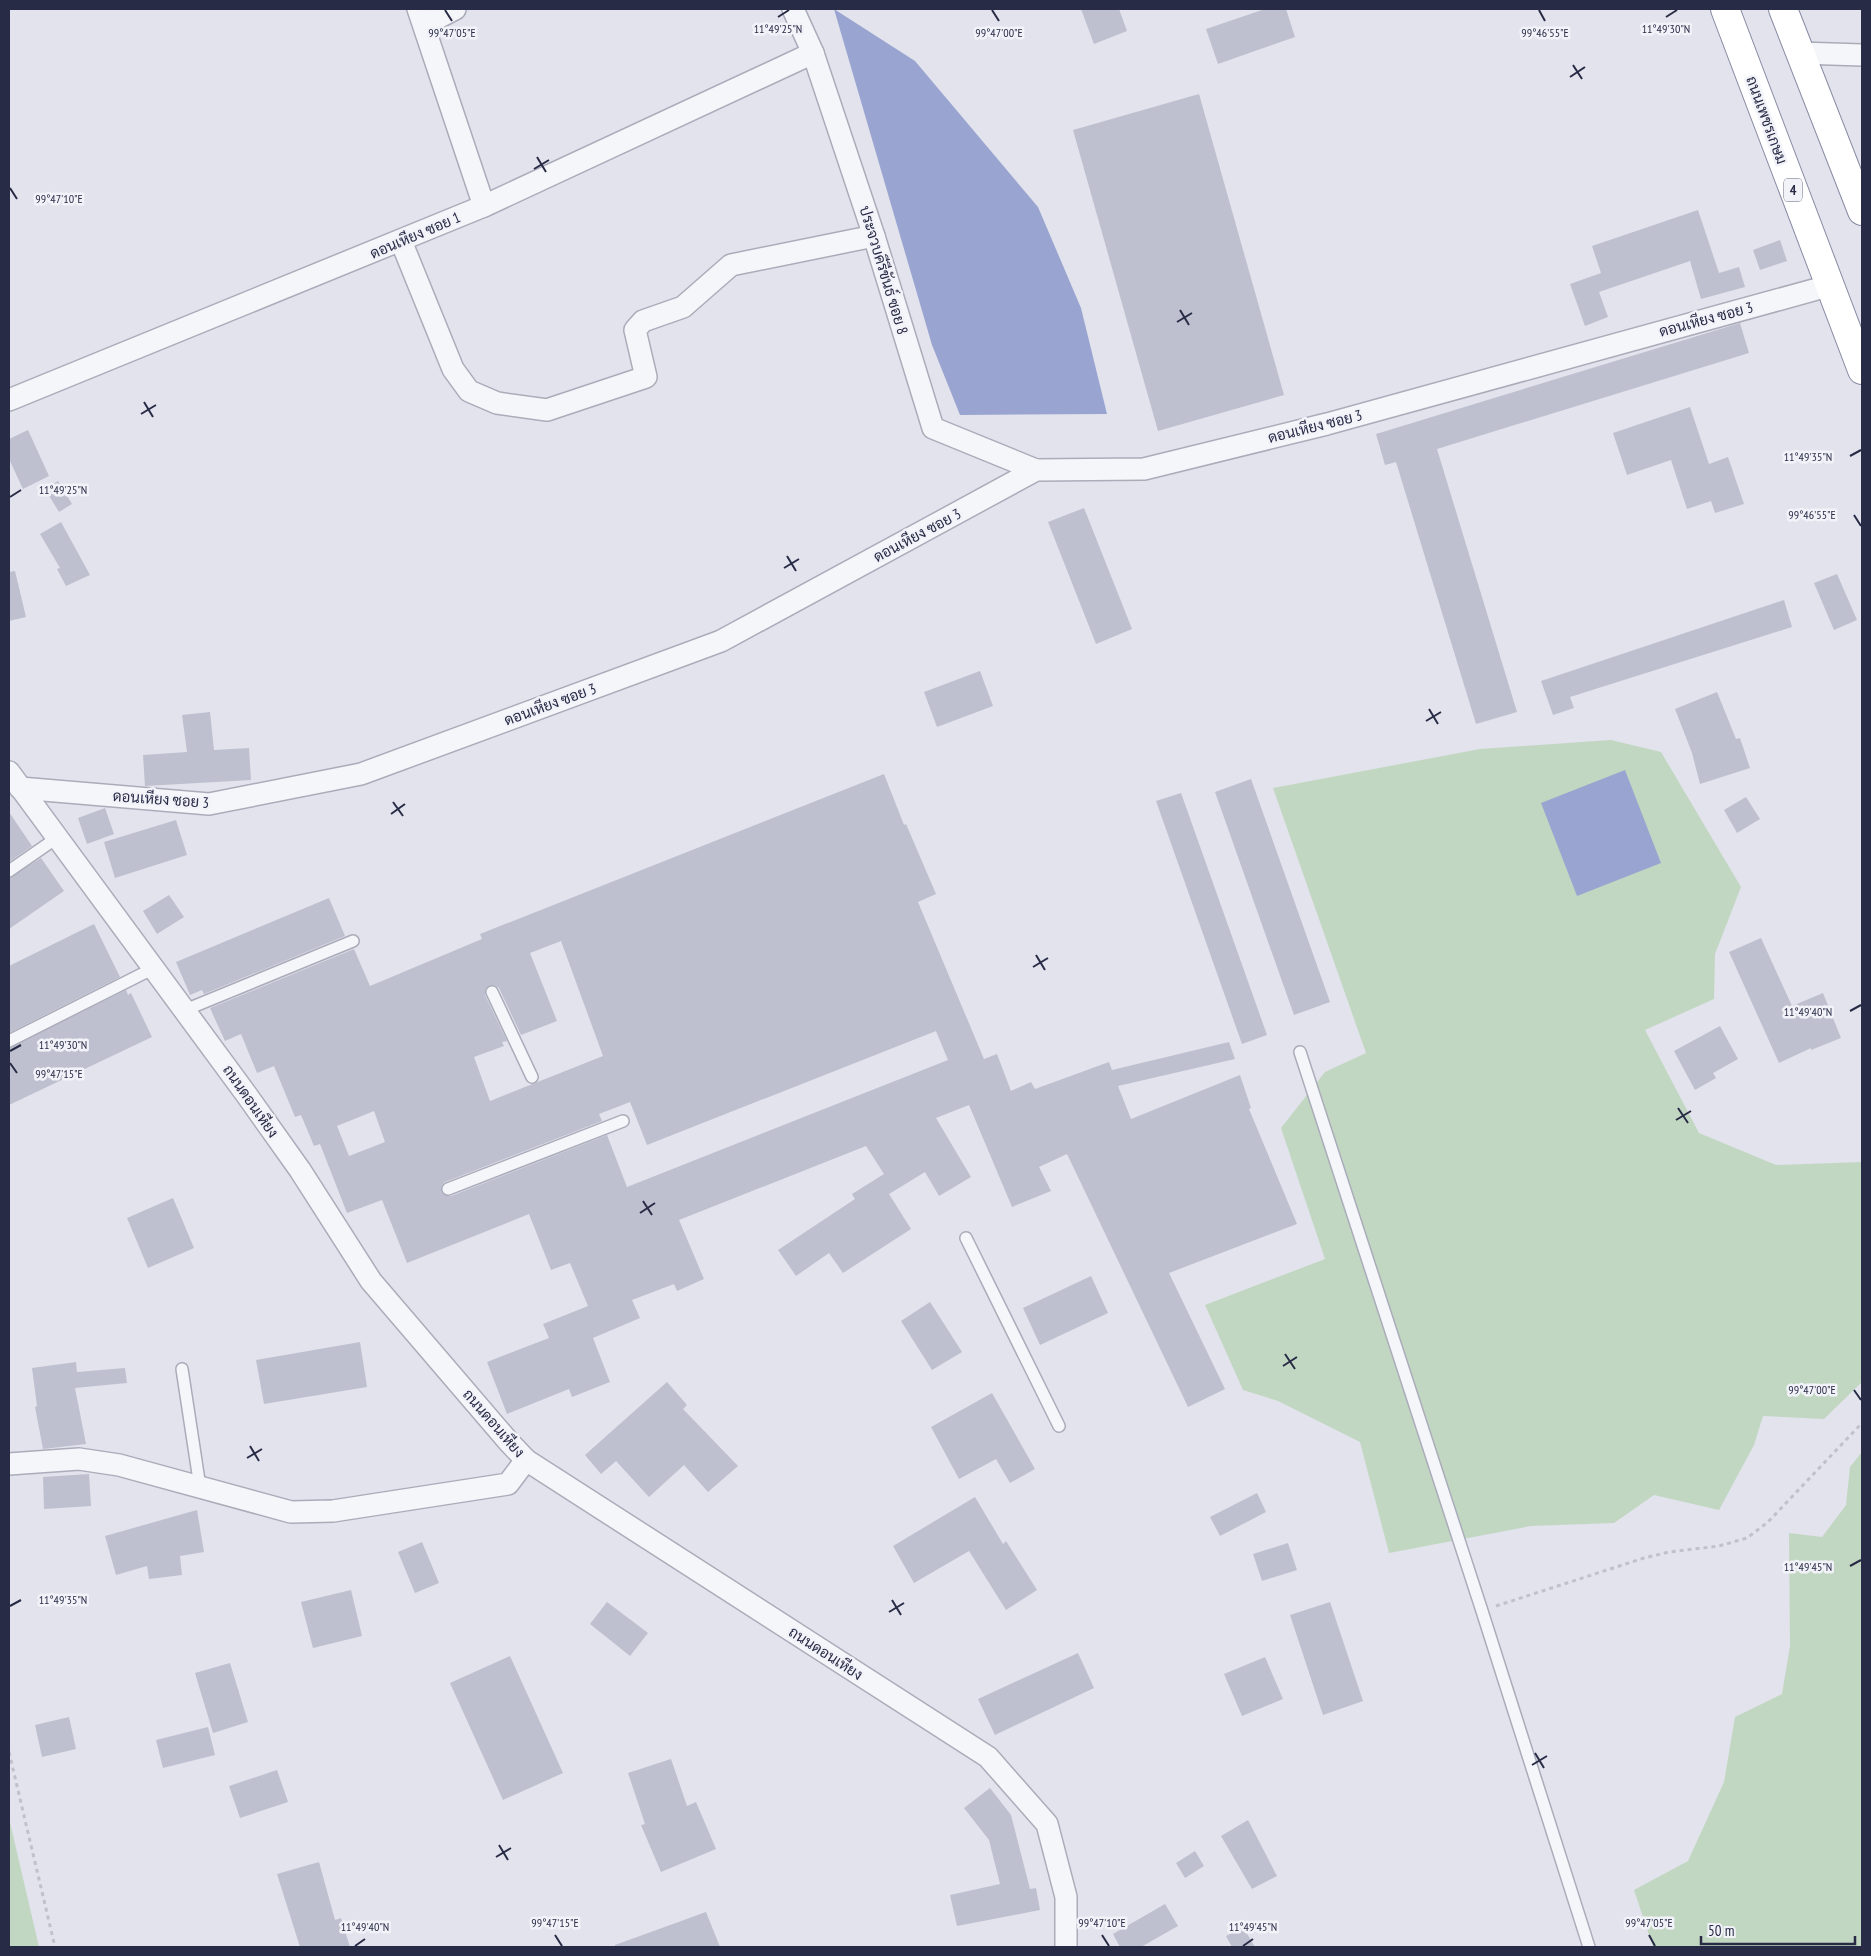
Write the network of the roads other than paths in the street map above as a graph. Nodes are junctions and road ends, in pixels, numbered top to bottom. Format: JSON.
{"nodes":[{"id":1,"x":455,"y":9,"type":"edge"},
{"id":2,"x":793,"y":9,"type":"edge"},
{"id":3,"x":1725,"y":9,"type":"edge"},
{"id":4,"x":1783,"y":9,"type":"edge"},
{"id":5,"x":421,"y":17,"type":"edge"},
{"id":6,"x":813,"y":53,"type":"junction"},
{"id":7,"x":1800,"y":53,"type":"junction"},
{"id":8,"x":1862,"y":54,"type":"edge"},
{"id":9,"x":1860,"y":199,"type":"edge"},
{"id":10,"x":484,"y":206,"type":"junction"},
{"id":11,"x":874,"y":236,"type":"junction"},
{"id":12,"x":401,"y":241,"type":"junction"},
{"id":13,"x":1828,"y":286,"type":"junction"},
{"id":14,"x":1862,"y":370,"type":"edge"},
{"id":15,"x":9,"y":400,"type":"edge"},
{"id":16,"x":1036,"y":470,"type":"junction"},
{"id":17,"x":14,"y":780,"type":"edge"},
{"id":18,"x":58,"y":837,"type":"junction"},
{"id":19,"x":9,"y":871,"type":"edge"},
{"id":20,"x":353,"y":941,"type":"dead end"},
{"id":21,"x":154,"y":968,"type":"junction"},
{"id":22,"x":492,"y":992,"type":"dead end"},
{"id":23,"x":186,"y":1010,"type":"junction"},
{"id":24,"x":9,"y":1041,"type":"edge"},
{"id":25,"x":1300,"y":1052,"type":"dead end"},
{"id":26,"x":532,"y":1077,"type":"dead end"},
{"id":27,"x":623,"y":1121,"type":"dead end"},
{"id":28,"x":448,"y":1189,"type":"dead end"},
{"id":29,"x":966,"y":1238,"type":"dead end"},
{"id":30,"x":182,"y":1369,"type":"dead end"},
{"id":31,"x":1059,"y":1426,"type":"dead end"},
{"id":32,"x":526,"y":1460,"type":"junction"},
{"id":33,"x":9,"y":1464,"type":"edge"},
{"id":34,"x":200,"y":1487,"type":"junction"},
{"id":35,"x":1066,"y":1947,"type":"edge"},
{"id":36,"x":1589,"y":1947,"type":"edge"}],
"edges":[{"from":1,"to":5,"type":"street"},
{"from":2,"to":6,"type":"street","name":"ประจวบคีรีขันธ์ ซอย 8"},
{"from":3,"to":13,"type":"highway","name":"ถนนเพชรเกษม","number":"4"},
{"from":4,"to":7,"type":"highway"},
{"from":5,"to":10,"type":"street"},
{"from":6,"to":10,"type":"street","name":"ดอนเหียง ซอย 1"},
{"from":6,"to":11,"type":"street","name":"ประจวบคีรีขันธ์ ซอย 8"},
{"from":7,"to":8,"type":"street"},
{"from":7,"to":9,"type":"highway"},
{"from":10,"to":12,"type":"street","name":"ดอนเหียง ซอย 1"},
{"from":11,"to":12,"type":"street"},
{"from":11,"to":16,"type":"street","name":"ประจวบคีรีขันธ์ ซอย 8"},
{"from":12,"to":15,"type":"street","name":"ดอนเหียง ซอย 1"},
{"from":13,"to":14,"type":"highway","name":"ถนนเพชรเกษม","number":"4"},
{"from":13,"to":16,"type":"street","name":"ดอนเหียง ซอย 3"},
{"from":16,"to":17,"type":"street","name":"ดอนเหียง ซอย 3"},
{"from":17,"to":18,"type":"street","name":"ถนนดอนเหียง"},
{"from":18,"to":19,"type":"lane"},
{"from":18,"to":21,"type":"street","name":"ถนนดอนเหียง"},
{"from":20,"to":23,"type":"lane"},
{"from":21,"to":23,"type":"street","name":"ถนนดอนเหียง"},
{"from":21,"to":24,"type":"lane"},
{"from":22,"to":26,"type":"lane"},
{"from":23,"to":32,"type":"street","name":"ถนนดอนเหียง"},
{"from":25,"to":36,"type":"lane"},
{"from":27,"to":28,"type":"lane"},
{"from":29,"to":31,"type":"lane"},
{"from":30,"to":34,"type":"lane"},
{"from":32,"to":34,"type":"street"},
{"from":32,"to":35,"type":"street","name":"ถนนดอนเหียง"},
{"from":33,"to":34,"type":"street"}]}
